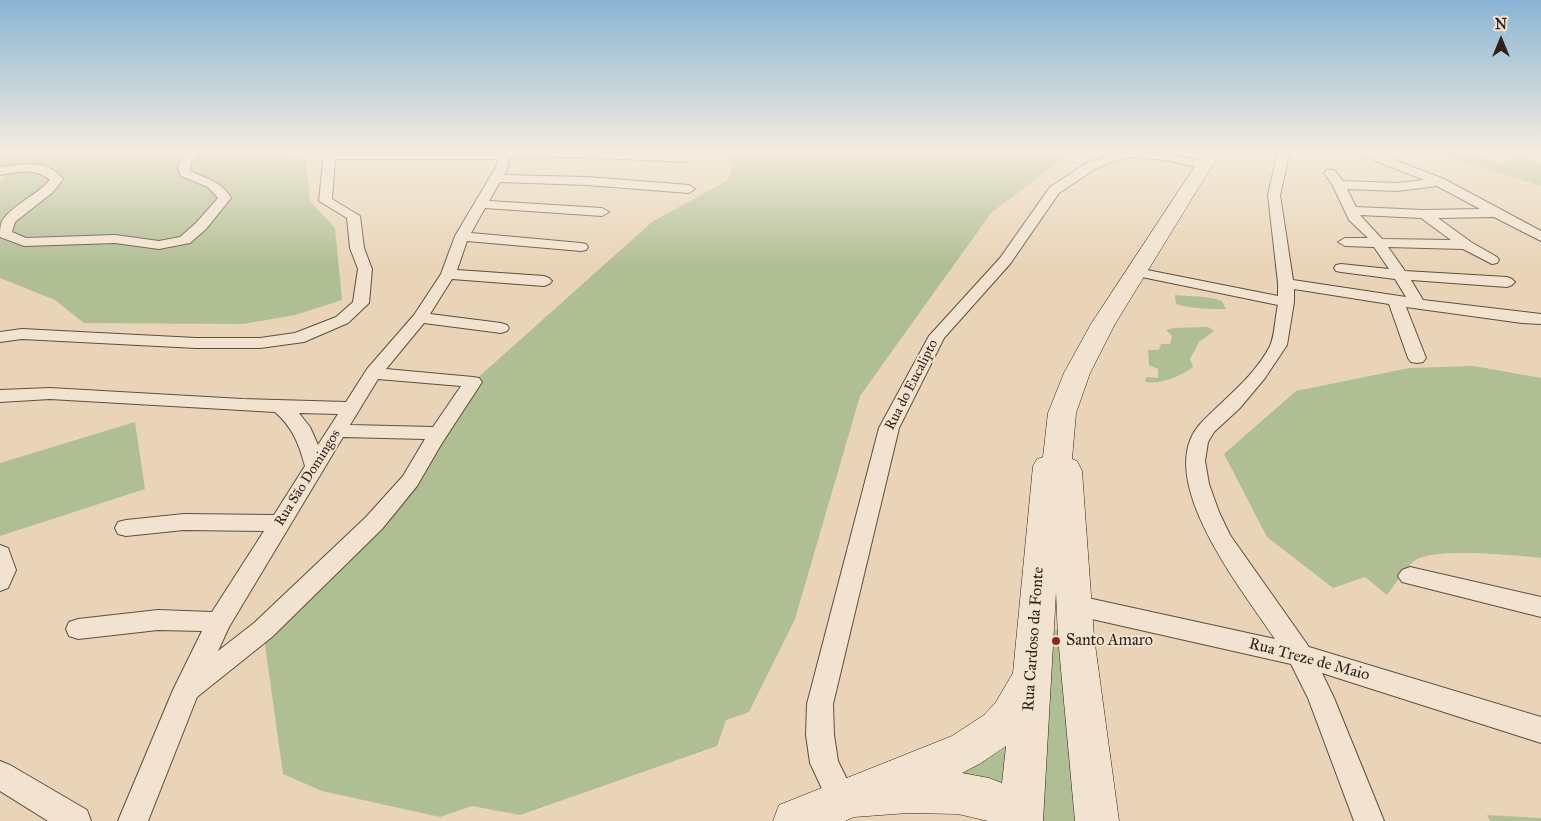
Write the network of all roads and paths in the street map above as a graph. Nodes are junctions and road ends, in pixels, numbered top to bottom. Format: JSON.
{"nodes":[{"id":1,"x":49,"y":189,"type":"edge"},
{"id":2,"x":221,"y":189,"type":"edge"},
{"id":3,"x":326,"y":189,"type":"edge"},
{"id":4,"x":489,"y":189,"type":"edge"},
{"id":5,"x":1055,"y":189,"type":"edge"},
{"id":6,"x":1189,"y":189,"type":"edge"},
{"id":7,"x":1275,"y":189,"type":"edge"},
{"id":8,"x":1343,"y":189,"type":"edge"},
{"id":9,"x":1453,"y":189,"type":"edge"},
{"id":10,"x":480,"y":204,"type":"junction"},
{"id":11,"x":1351,"y":211,"type":"junction"},
{"id":12,"x":602,"y":212,"type":"dead end"},
{"id":13,"x":1497,"y":213,"type":"junction"},
{"id":14,"x":1424,"y":214,"type":"junction"},
{"id":15,"x":462,"y":236,"type":"junction"},
{"id":16,"x":1541,"y":237,"type":"edge"},
{"id":17,"x":1344,"y":242,"type":"dead end"},
{"id":18,"x":1377,"y":243,"type":"junction"},
{"id":19,"x":1466,"y":245,"type":"junction"},
{"id":20,"x":581,"y":247,"type":"dead end"},
{"id":21,"x":1492,"y":260,"type":"dead end"},
{"id":22,"x":1341,"y":268,"type":"dead end"},
{"id":23,"x":1137,"y":272,"type":"junction"},
{"id":24,"x":448,"y":274,"type":"junction"},
{"id":25,"x":1401,"y":275,"type":"junction"},
{"id":26,"x":544,"y":281,"type":"dead end"},
{"id":27,"x":1507,"y":282,"type":"dead end"},
{"id":28,"x":1286,"y":292,"type":"junction"},
{"id":29,"x":1396,"y":301,"type":"junction"},
{"id":30,"x":1418,"y":304,"type":"junction"},
{"id":31,"x":1504,"y":316,"type":"junction"},
{"id":32,"x":420,"y":318,"type":"junction"},
{"id":33,"x":1541,"y":319,"type":"edge"},
{"id":34,"x":501,"y":328,"type":"dead end"},
{"id":35,"x":1541,"y":330,"type":"edge"},
{"id":36,"x":0,"y":336,"type":"edge"},
{"id":37,"x":1417,"y":358,"type":"dead end"},
{"id":38,"x":373,"y":373,"type":"junction"},
{"id":39,"x":0,"y":396,"type":"edge"},
{"id":40,"x":282,"y":408,"type":"junction"},
{"id":41,"x":351,"y":408,"type":"junction"},
{"id":42,"x":338,"y":431,"type":"junction"},
{"id":43,"x":439,"y":433,"type":"junction"},
{"id":44,"x":1057,"y":464,"type":"junction"},
{"id":45,"x":315,"y":467,"type":"junction"},
{"id":46,"x":279,"y":523,"type":"junction"},
{"id":47,"x":126,"y":528,"type":"dead end"},
{"id":48,"x":0,"y":554,"type":"edge"},
{"id":49,"x":1410,"y":576,"type":"dead end"},
{"id":50,"x":0,"y":582,"type":"edge"},
{"id":51,"x":1037,"y":597,"type":"junction"},
{"id":52,"x":1074,"y":605,"type":"junction"},
{"id":53,"x":1541,"y":607,"type":"edge"},
{"id":54,"x":219,"y":622,"type":"junction"},
{"id":55,"x":78,"y":628,"type":"dead end"},
{"id":56,"x":1300,"y":655,"type":"junction"},
{"id":57,"x":1032,"y":674,"type":"junction"},
{"id":58,"x":186,"y":690,"type":"junction"},
{"id":59,"x":1541,"y":730,"type":"edge"},
{"id":60,"x":0,"y":775,"type":"edge"},
{"id":61,"x":847,"y":798,"type":"junction"},
{"id":62,"x":76,"y":821,"type":"edge"},
{"id":63,"x":133,"y":821,"type":"edge"},
{"id":64,"x":795,"y":821,"type":"edge"},
{"id":65,"x":1015,"y":821,"type":"edge"},
{"id":66,"x":1021,"y":821,"type":"edge"},
{"id":67,"x":1097,"y":821,"type":"edge"},
{"id":68,"x":1369,"y":821,"type":"edge"}],
"edges":[{"from":1,"to":2,"type":"street"},
{"from":3,"to":36,"type":"street"},
{"from":4,"to":10,"type":"street","name":"Rua São Domingos"},
{"from":5,"to":61,"type":"street","name":"Rua do Eucalipto"},
{"from":6,"to":23,"type":"main road","name":"Rua Cardoso da Fonte"},
{"from":7,"to":28,"type":"street"},
{"from":8,"to":11,"type":"street"},
{"from":9,"to":13,"type":"street"},
{"from":10,"to":12,"type":"street"},
{"from":10,"to":15,"type":"street","name":"Rua São Domingos"},
{"from":11,"to":14,"type":"street"},
{"from":11,"to":18,"type":"street"},
{"from":13,"to":14,"type":"street"},
{"from":13,"to":16,"type":"street"},
{"from":14,"to":19,"type":"street"},
{"from":15,"to":20,"type":"street"},
{"from":15,"to":24,"type":"street","name":"Rua São Domingos"},
{"from":17,"to":18,"type":"street"},
{"from":18,"to":19,"type":"street"},
{"from":18,"to":25,"type":"street"},
{"from":19,"to":21,"type":"street"},
{"from":22,"to":25,"type":"street"},
{"from":23,"to":28,"type":"street"},
{"from":23,"to":44,"type":"main road","name":"Rua Cardoso da Fonte"},
{"from":24,"to":26,"type":"street"},
{"from":24,"to":32,"type":"street","name":"Rua São Domingos"},
{"from":25,"to":27,"type":"street"},
{"from":25,"to":30,"type":"street"},
{"from":28,"to":29,"type":"street"},
{"from":28,"to":56,"type":"street"},
{"from":29,"to":30,"type":"street"},
{"from":29,"to":37,"type":"street"},
{"from":30,"to":31,"type":"street"},
{"from":31,"to":33,"type":"street"},
{"from":31,"to":35,"type":"street"},
{"from":32,"to":34,"type":"street"},
{"from":32,"to":38,"type":"street","name":"Rua São Domingos"},
{"from":38,"to":41,"type":"street","name":"Rua São Domingos"},
{"from":38,"to":43,"type":"street"},
{"from":39,"to":40,"type":"street"},
{"from":40,"to":41,"type":"street"},
{"from":40,"to":45,"type":"street"},
{"from":41,"to":42,"type":"street","name":"Rua São Domingos"},
{"from":42,"to":43,"type":"street"},
{"from":42,"to":45,"type":"street","name":"Rua São Domingos"},
{"from":43,"to":58,"type":"street"},
{"from":44,"to":51,"type":"main road","name":"Rua Cardoso da Fonte"},
{"from":44,"to":52,"type":"main road"},
{"from":45,"to":46,"type":"street","name":"Rua São Domingos"},
{"from":46,"to":47,"type":"street"},
{"from":46,"to":54,"type":"street","name":"Rua São Domingos"},
{"from":48,"to":50,"type":"street"},
{"from":49,"to":53,"type":"street"},
{"from":51,"to":52,"type":"main road"},
{"from":51,"to":57,"type":"main road","name":"Rua Cardoso da Fonte"},
{"from":52,"to":56,"type":"street","name":"Rua Treze de Maio"},
{"from":52,"to":67,"type":"main road"},
{"from":54,"to":55,"type":"street"},
{"from":54,"to":58,"type":"street","name":"Rua São Domingos"},
{"from":56,"to":59,"type":"street","name":"Rua Treze de Maio"},
{"from":56,"to":68,"type":"street"},
{"from":57,"to":61,"type":"main road"},
{"from":57,"to":66,"type":"main road","name":"Rua Cardoso da Fonte"},
{"from":58,"to":63,"type":"street","name":"Rua São Domingos"},
{"from":60,"to":62,"type":"street"},
{"from":61,"to":64,"type":"main road"},
{"from":61,"to":65,"type":"main road"}]}
